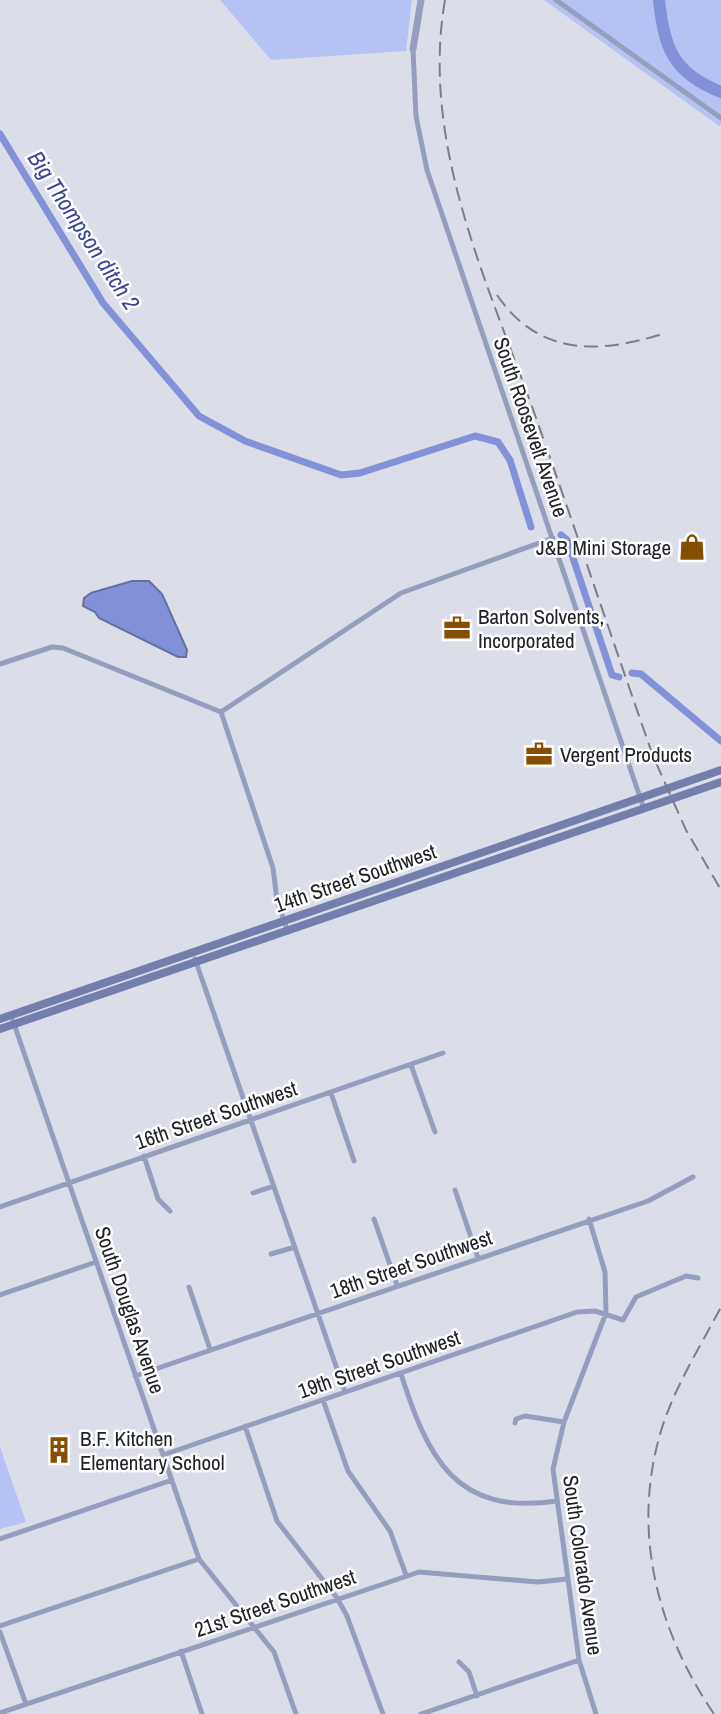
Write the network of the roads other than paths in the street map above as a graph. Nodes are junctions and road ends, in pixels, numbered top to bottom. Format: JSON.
{"nodes":[{"id":1,"x":421,"y":0,"type":"edge"},
{"id":2,"x":556,"y":0,"type":"edge"},
{"id":3,"x":413,"y":50,"type":"joint"},
{"id":4,"x":721,"y":118,"type":"edge"},
{"id":5,"x":553,"y":538,"type":"junction"},
{"id":6,"x":0,"y":664,"type":"edge"},
{"id":7,"x":221,"y":712,"type":"junction"},
{"id":8,"x":721,"y":770,"type":"edge"},
{"id":9,"x":721,"y":782,"type":"edge"},
{"id":10,"x":640,"y":798,"type":"junction"},
{"id":11,"x":644,"y":809,"type":"junction"},
{"id":12,"x":284,"y":921,"type":"junction"},
{"id":13,"x":288,"y":932,"type":"junction"},
{"id":14,"x":193,"y":953,"type":"junction"},
{"id":15,"x":197,"y":963,"type":"junction"},
{"id":16,"x":0,"y":1019,"type":"edge"},
{"id":17,"x":13,"y":1019,"type":"junction"},
{"id":18,"x":0,"y":1029,"type":"edge"},
{"id":19,"x":443,"y":1054,"type":"dead end"},
{"id":20,"x":411,"y":1065,"type":"junction"},
{"id":21,"x":331,"y":1093,"type":"junction"},
{"id":22,"x":252,"y":1120,"type":"junction"},
{"id":23,"x":435,"y":1132,"type":"dead end"},
{"id":24,"x":144,"y":1157,"type":"junction"},
{"id":25,"x":354,"y":1161,"type":"dead end"},
{"id":26,"x":693,"y":1177,"type":"dead end"},
{"id":27,"x":70,"y":1183,"type":"junction"},
{"id":28,"x":274,"y":1186,"type":"junction"},
{"id":29,"x":455,"y":1190,"type":"dead end"},
{"id":30,"x":253,"y":1193,"type":"dead end"},
{"id":31,"x":0,"y":1207,"type":"edge"},
{"id":32,"x":170,"y":1211,"type":"dead end"},
{"id":33,"x":374,"y":1219,"type":"dead end"},
{"id":34,"x":589,"y":1219,"type":"junction"},
{"id":35,"x":295,"y":1247,"type":"junction"},
{"id":36,"x":271,"y":1255,"type":"dead end"},
{"id":37,"x":478,"y":1258,"type":"junction"},
{"id":38,"x":96,"y":1262,"type":"junction"},
{"id":39,"x":698,"y":1278,"type":"dead end"},
{"id":40,"x":397,"y":1285,"type":"junction"},
{"id":41,"x":189,"y":1287,"type":"dead end"},
{"id":42,"x":0,"y":1295,"type":"edge"},
{"id":43,"x":318,"y":1312,"type":"junction"},
{"id":44,"x":606,"y":1313,"type":"junction"},
{"id":45,"x":210,"y":1349,"type":"junction"},
{"id":46,"x":401,"y":1374,"type":"junction"},
{"id":47,"x":135,"y":1376,"type":"junction"},
{"id":48,"x":345,"y":1392,"type":"junction"},
{"id":49,"x":323,"y":1400,"type":"junction"},
{"id":50,"x":565,"y":1422,"type":"junction"},
{"id":51,"x":515,"y":1423,"type":"dead end"},
{"id":52,"x":245,"y":1426,"type":"junction"},
{"id":53,"x":163,"y":1455,"type":"junction"},
{"id":54,"x":172,"y":1480,"type":"junction"},
{"id":55,"x":557,"y":1501,"type":"junction"},
{"id":56,"x":0,"y":1539,"type":"edge"},
{"id":57,"x":199,"y":1559,"type":"junction"},
{"id":58,"x":406,"y":1575,"type":"junction"},
{"id":59,"x":567,"y":1578,"type":"junction"},
{"id":60,"x":337,"y":1598,"type":"junction"},
{"id":61,"x":253,"y":1626,"type":"junction"},
{"id":62,"x":0,"y":1629,"type":"edge"},
{"id":63,"x":181,"y":1651,"type":"junction"},
{"id":64,"x":579,"y":1660,"type":"junction"},
{"id":65,"x":460,"y":1662,"type":"dead end"},
{"id":66,"x":478,"y":1696,"type":"junction"},
{"id":67,"x":26,"y":1704,"type":"junction"},
{"id":68,"x":0,"y":1713,"type":"edge"},
{"id":69,"x":202,"y":1714,"type":"edge"},
{"id":70,"x":296,"y":1714,"type":"edge"},
{"id":71,"x":383,"y":1714,"type":"edge"},
{"id":72,"x":421,"y":1714,"type":"edge"},
{"id":73,"x":596,"y":1714,"type":"edge"}],
"edges":[{"from":1,"to":3,"type":"street"},
{"from":2,"to":4,"type":"street"},
{"from":3,"to":5,"type":"street","name":"South Roosevelt Avenue"},
{"from":5,"to":7,"type":"street"},
{"from":5,"to":10,"type":"street","name":"South Roosevelt Avenue"},
{"from":6,"to":7,"type":"street"},
{"from":7,"to":12,"type":"street"},
{"from":8,"to":10,"type":"main road","name":"14th Street Southwest"},
{"from":9,"to":11,"type":"main road","name":"14th Street Southwest"},
{"from":10,"to":11,"type":"street","name":"South Roosevelt Avenue"},
{"from":10,"to":12,"type":"main road","name":"14th Street Southwest"},
{"from":11,"to":13,"type":"main road","name":"14th Street Southwest"},
{"from":12,"to":13,"type":"street"},
{"from":12,"to":14,"type":"main road","name":"14th Street Southwest"},
{"from":13,"to":15,"type":"main road","name":"14th Street Southwest"},
{"from":14,"to":15,"type":"street"},
{"from":14,"to":17,"type":"main road","name":"14th Street Southwest"},
{"from":15,"to":17,"type":"main road","name":"14th Street Southwest"},
{"from":15,"to":22,"type":"street"},
{"from":16,"to":17,"type":"main road","name":"14th Street Southwest"},
{"from":17,"to":18,"type":"main road","name":"14th Street Southwest"},
{"from":17,"to":27,"type":"street","name":"South Douglas Avenue"},
{"from":19,"to":20,"type":"street","name":"16th Street Southwest"},
{"from":20,"to":21,"type":"street","name":"16th Street Southwest"},
{"from":20,"to":23,"type":"street"},
{"from":21,"to":22,"type":"street","name":"16th Street Southwest"},
{"from":21,"to":25,"type":"street"},
{"from":22,"to":24,"type":"street","name":"16th Street Southwest"},
{"from":22,"to":28,"type":"street"},
{"from":24,"to":27,"type":"street","name":"16th Street Southwest"},
{"from":24,"to":32,"type":"street"},
{"from":26,"to":34,"type":"street","name":"18th Street Southwest"},
{"from":27,"to":31,"type":"street","name":"16th Street Southwest"},
{"from":27,"to":38,"type":"street","name":"South Douglas Avenue"},
{"from":28,"to":30,"type":"street"},
{"from":28,"to":35,"type":"street"},
{"from":29,"to":37,"type":"street"},
{"from":33,"to":40,"type":"street"},
{"from":34,"to":37,"type":"street","name":"18th Street Southwest"},
{"from":34,"to":44,"type":"street","name":"South Colorado Avenue"},
{"from":35,"to":36,"type":"street"},
{"from":35,"to":43,"type":"street"},
{"from":37,"to":40,"type":"street","name":"18th Street Southwest"},
{"from":38,"to":42,"type":"street"},
{"from":38,"to":47,"type":"street","name":"South Douglas Avenue"},
{"from":39,"to":44,"type":"street","name":"19th Street Southwest"},
{"from":40,"to":43,"type":"street","name":"18th Street Southwest"},
{"from":41,"to":45,"type":"street"},
{"from":43,"to":45,"type":"street","name":"18th Street Southwest"},
{"from":43,"to":48,"type":"street"},
{"from":44,"to":46,"type":"street","name":"19th Street Southwest"},
{"from":44,"to":50,"type":"street","name":"South Colorado Avenue"},
{"from":45,"to":47,"type":"street","name":"18th Street Southwest"},
{"from":46,"to":48,"type":"street","name":"19th Street Southwest"},
{"from":46,"to":55,"type":"street"},
{"from":47,"to":53,"type":"street","name":"South Douglas Avenue"},
{"from":48,"to":49,"type":"street","name":"19th Street Southwest"},
{"from":49,"to":52,"type":"street","name":"19th Street Southwest"},
{"from":49,"to":58,"type":"street"},
{"from":50,"to":51,"type":"street"},
{"from":50,"to":55,"type":"street","name":"South Colorado Avenue"},
{"from":52,"to":53,"type":"street","name":"19th Street Southwest"},
{"from":52,"to":60,"type":"street"},
{"from":53,"to":54,"type":"street","name":"South Douglas Avenue"},
{"from":54,"to":56,"type":"street"},
{"from":54,"to":57,"type":"street","name":"South Douglas Avenue"},
{"from":55,"to":59,"type":"street","name":"South Colorado Avenue"},
{"from":57,"to":61,"type":"street","name":"South Douglas Avenue"},
{"from":57,"to":62,"type":"street"},
{"from":58,"to":59,"type":"street","name":"21st Street Southwest"},
{"from":58,"to":60,"type":"street","name":"21st Street Southwest"},
{"from":59,"to":64,"type":"street","name":"South Colorado Avenue"},
{"from":60,"to":61,"type":"street","name":"21st Street Southwest"},
{"from":60,"to":71,"type":"street"},
{"from":61,"to":63,"type":"street","name":"21st Street Southwest"},
{"from":61,"to":70,"type":"street","name":"South Douglas Avenue"},
{"from":62,"to":67,"type":"street"},
{"from":63,"to":67,"type":"street","name":"21st Street Southwest"},
{"from":63,"to":69,"type":"street"},
{"from":64,"to":66,"type":"street"},
{"from":64,"to":73,"type":"street","name":"South Colorado Avenue"},
{"from":65,"to":66,"type":"street"},
{"from":66,"to":72,"type":"street"},
{"from":67,"to":68,"type":"street","name":"21st Street Southwest"}]}
